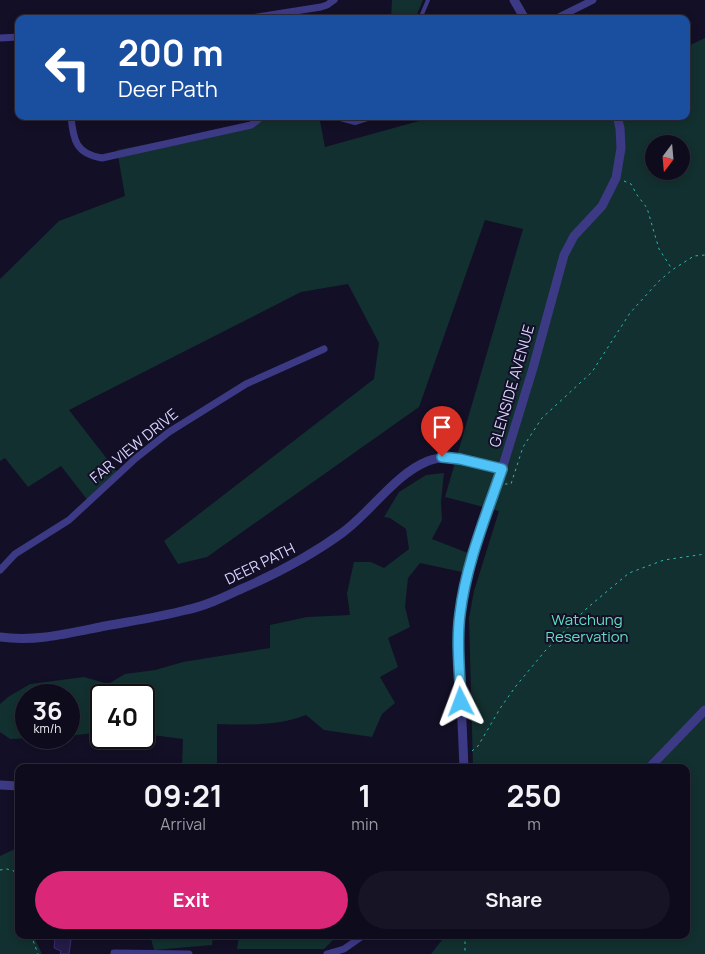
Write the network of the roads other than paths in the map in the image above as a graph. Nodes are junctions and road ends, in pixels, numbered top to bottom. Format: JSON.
{"nodes":[{"id":1,"x":334,"y":0,"type":"edge"},
{"id":2,"x":428,"y":0,"type":"edge"},
{"id":3,"x":514,"y":0,"type":"edge"},
{"id":4,"x":593,"y":0,"type":"edge"},
{"id":5,"x":270,"y":15,"type":"edge"},
{"id":6,"x":422,"y":15,"type":"edge"},
{"id":7,"x":523,"y":15,"type":"edge"},
{"id":8,"x":563,"y":15,"type":"edge"},
{"id":9,"x":15,"y":37,"type":"edge"},
{"id":10,"x":0,"y":38,"type":"edge"},
{"id":11,"x":71,"y":120,"type":"edge"},
{"id":12,"x":257,"y":120,"type":"edge"},
{"id":13,"x":344,"y":120,"type":"edge"},
{"id":14,"x":364,"y":120,"type":"edge"},
{"id":15,"x":618,"y":120,"type":"edge"},
{"id":16,"x":324,"y":349,"type":"dead end"},
{"id":17,"x":502,"y":469,"type":"junction"},
{"id":18,"x":0,"y":570,"type":"edge"},
{"id":19,"x":0,"y":637,"type":"edge"},
{"id":20,"x":705,"y":710,"type":"edge"},
{"id":21,"x":464,"y":764,"type":"edge"},
{"id":22,"x":653,"y":764,"type":"edge"},
{"id":23,"x":0,"y":785,"type":"edge"},
{"id":24,"x":15,"y":786,"type":"edge"},
{"id":25,"x":358,"y":939,"type":"edge"},
{"id":26,"x":114,"y":953,"type":"edge"},
{"id":27,"x":189,"y":954,"type":"edge"},
{"id":28,"x":327,"y":954,"type":"edge"}],
"edges":[{"from":1,"to":5,"type":"street"},
{"from":2,"to":6,"type":"lane"},
{"from":3,"to":7,"type":"street"},
{"from":4,"to":8,"type":"street"},
{"from":9,"to":10,"type":"street"},
{"from":11,"to":12,"type":"street"},
{"from":13,"to":14,"type":"lane"},
{"from":15,"to":17,"type":"street","name":"GLENSIDE AVENUE"},
{"from":16,"to":18,"type":"street","name":"FAR VIEW DRIVE"},
{"from":17,"to":19,"type":"street","name":"DEER PATH"},
{"from":17,"to":21,"type":"street","name":"GLENSIDE AVENUE"},
{"from":20,"to":22,"type":"street"},
{"from":23,"to":24,"type":"street"},
{"from":25,"to":28,"type":"street"},
{"from":26,"to":27,"type":"street"}]}
